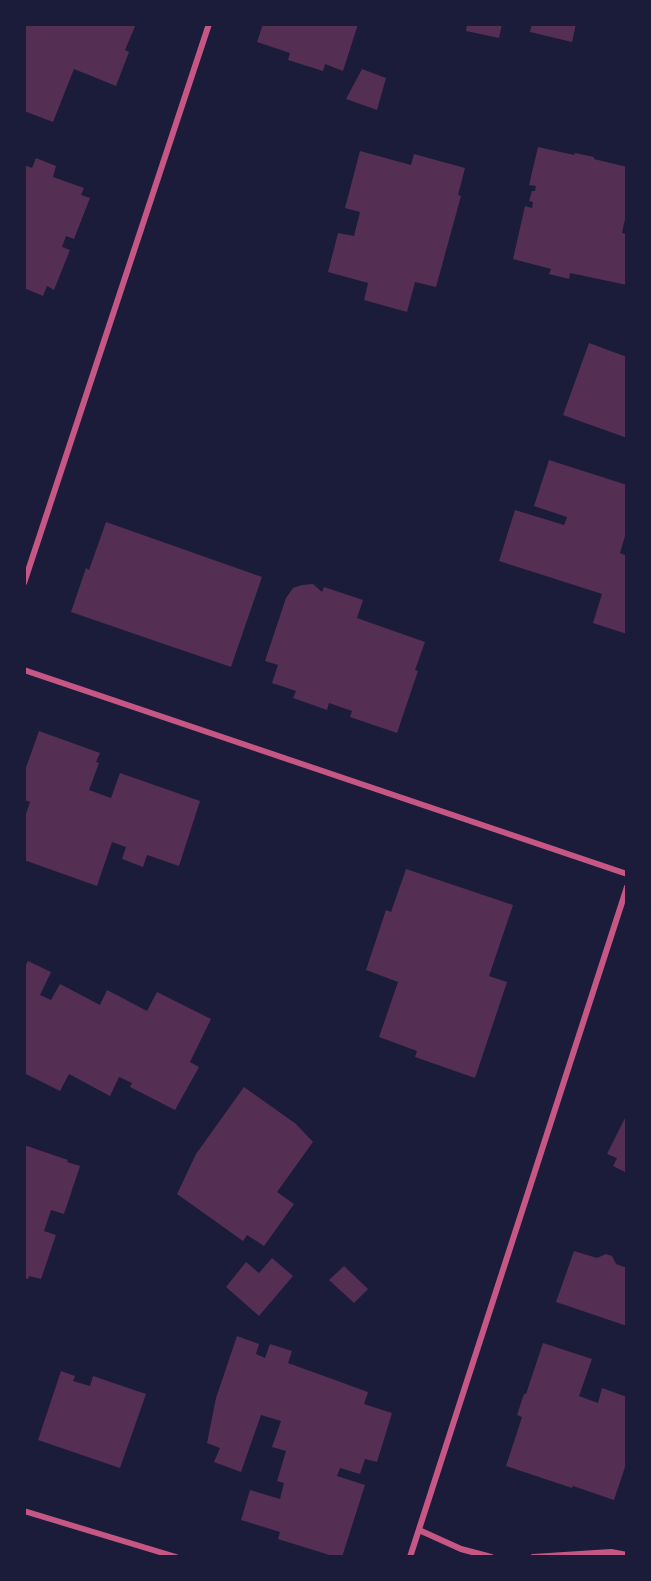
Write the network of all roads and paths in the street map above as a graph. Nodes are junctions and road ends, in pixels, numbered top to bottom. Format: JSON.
{"nodes":[{"id":1,"x":209,"y":24,"type":"edge"},
{"id":2,"x":24,"y":583,"type":"edge"},
{"id":3,"x":24,"y":670,"type":"edge"},
{"id":4,"x":627,"y":874,"type":"edge"},
{"id":5,"x":627,"y":887,"type":"edge"},
{"id":6,"x":24,"y":1511,"type":"edge"},
{"id":7,"x":419,"y":1530,"type":"junction"},
{"id":8,"x":627,"y":1555,"type":"edge"},
{"id":9,"x":176,"y":1557,"type":"edge"},
{"id":10,"x":410,"y":1557,"type":"edge"},
{"id":11,"x":491,"y":1557,"type":"edge"},
{"id":12,"x":533,"y":1557,"type":"edge"}],
"edges":[{"from":1,"to":2,"type":"street"},
{"from":3,"to":4,"type":"street"},
{"from":5,"to":7,"type":"street"},
{"from":6,"to":9,"type":"street"},
{"from":7,"to":10,"type":"street"},
{"from":7,"to":11,"type":"street"},
{"from":8,"to":12,"type":"street"}]}
